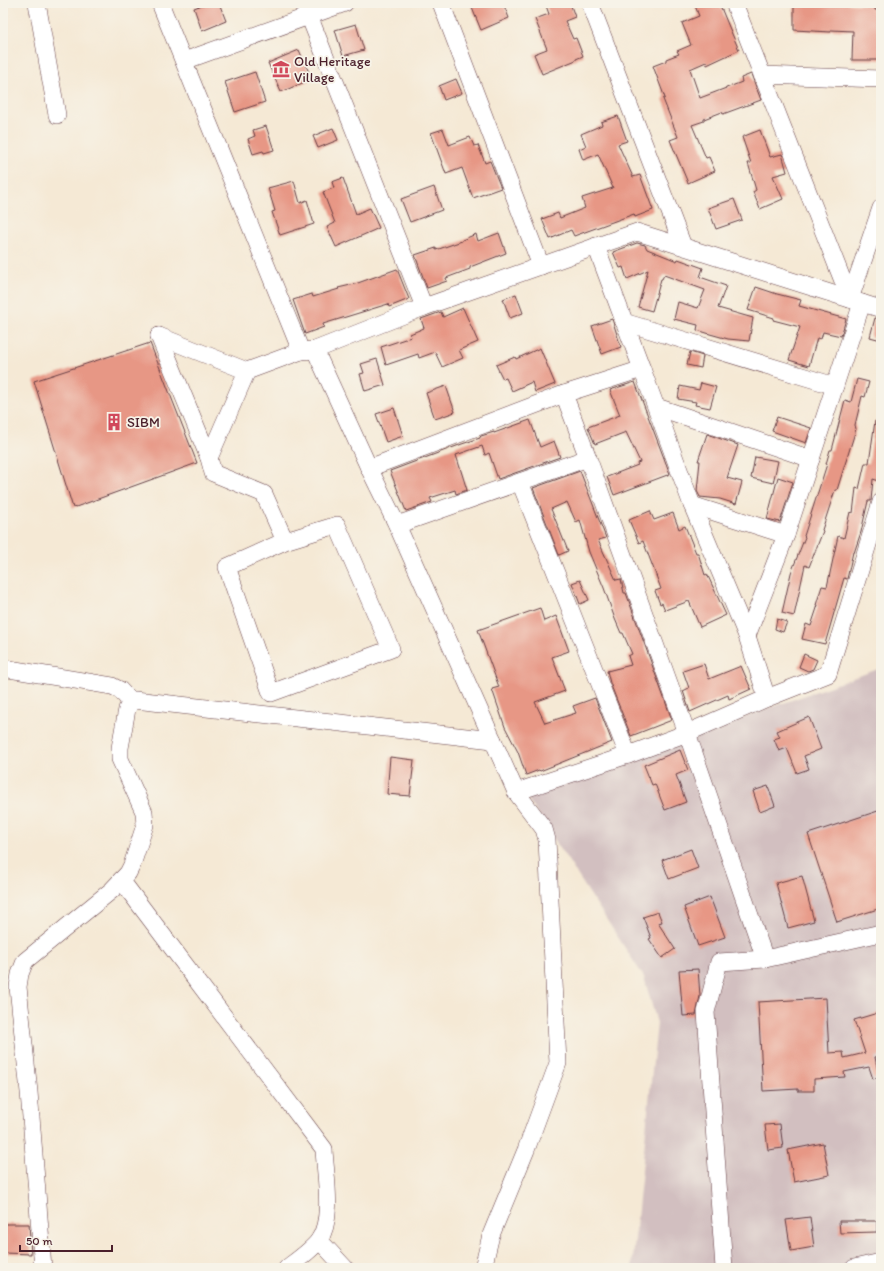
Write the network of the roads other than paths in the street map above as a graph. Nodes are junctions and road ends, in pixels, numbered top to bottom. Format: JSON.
{"nodes":[{"id":1,"x":36,"y":3,"type":"edge"},
{"id":2,"x":160,"y":3,"type":"edge"},
{"id":3,"x":345,"y":3,"type":"edge"},
{"id":4,"x":441,"y":3,"type":"edge"},
{"id":5,"x":590,"y":3,"type":"edge"},
{"id":6,"x":734,"y":3,"type":"edge"},
{"id":7,"x":307,"y":10,"type":"edge"},
{"id":8,"x":184,"y":61,"type":"junction"},
{"id":9,"x":762,"y":75,"type":"junction"},
{"id":10,"x":881,"y":79,"type":"edge"},
{"id":11,"x":57,"y":115,"type":"dead end"},
{"id":12,"x":881,"y":208,"type":"edge"},
{"id":13,"x":596,"y":246,"type":"junction"},
{"id":14,"x":683,"y":246,"type":"junction"},
{"id":15,"x":541,"y":266,"type":"junction"},
{"id":16,"x":856,"y":301,"type":"junction"},
{"id":17,"x":424,"y":307,"type":"junction"},
{"id":18,"x":881,"y":309,"type":"edge"},
{"id":19,"x":624,"y":322,"type":"junction"},
{"id":20,"x":308,"y":350,"type":"junction"},
{"id":21,"x":642,"y":369,"type":"junction"},
{"id":22,"x":247,"y":371,"type":"junction"},
{"id":23,"x":835,"y":386,"type":"junction"},
{"id":24,"x":564,"y":394,"type":"junction"},
{"id":25,"x":657,"y":407,"type":"junction"},
{"id":26,"x":209,"y":458,"type":"junction"},
{"id":27,"x":588,"y":458,"type":"junction"},
{"id":28,"x":811,"y":459,"type":"junction"},
{"id":29,"x":369,"y":468,"type":"junction"},
{"id":30,"x":520,"y":482,"type":"junction"},
{"id":31,"x":881,"y":502,"type":"edge"},
{"id":32,"x":692,"y":505,"type":"junction"},
{"id":33,"x":397,"y":525,"type":"junction"},
{"id":34,"x":786,"y":535,"type":"junction"},
{"id":35,"x":285,"y":541,"type":"junction"},
{"id":36,"x":747,"y":636,"type":"junction"},
{"id":37,"x":3,"y":668,"type":"edge"},
{"id":38,"x":767,"y":698,"type":"junction"},
{"id":39,"x":131,"y":702,"type":"junction"},
{"id":40,"x":687,"y":733,"type":"junction"},
{"id":41,"x":493,"y":740,"type":"junction"},
{"id":42,"x":628,"y":755,"type":"junction"},
{"id":43,"x":516,"y":792,"type":"junction"},
{"id":44,"x":121,"y":880,"type":"junction"},
{"id":45,"x":881,"y":933,"type":"edge"},
{"id":46,"x":765,"y":959,"type":"junction"},
{"id":47,"x":319,"y":1240,"type":"junction"},
{"id":48,"x":881,"y":1262,"type":"edge"},
{"id":49,"x":43,"y":1268,"type":"edge"},
{"id":50,"x":287,"y":1268,"type":"edge"},
{"id":51,"x":345,"y":1268,"type":"edge"},
{"id":52,"x":483,"y":1268,"type":"edge"},
{"id":53,"x":724,"y":1268,"type":"edge"},
{"id":54,"x":854,"y":1268,"type":"edge"}],
"edges":[{"from":1,"to":11,"type":"street"},
{"from":2,"to":8,"type":"street"},
{"from":3,"to":7,"type":"street"},
{"from":4,"to":15,"type":"street"},
{"from":5,"to":14,"type":"street"},
{"from":6,"to":9,"type":"street"},
{"from":7,"to":8,"type":"street"},
{"from":7,"to":17,"type":"street"},
{"from":8,"to":20,"type":"street"},
{"from":9,"to":10,"type":"street"},
{"from":9,"to":16,"type":"street"},
{"from":12,"to":16,"type":"street"},
{"from":13,"to":14,"type":"street"},
{"from":13,"to":15,"type":"street"},
{"from":13,"to":19,"type":"street"},
{"from":14,"to":16,"type":"street"},
{"from":15,"to":17,"type":"street"},
{"from":16,"to":18,"type":"street"},
{"from":16,"to":23,"type":"street"},
{"from":17,"to":20,"type":"street"},
{"from":19,"to":21,"type":"street"},
{"from":19,"to":23,"type":"street"},
{"from":20,"to":22,"type":"street"},
{"from":20,"to":29,"type":"street"},
{"from":21,"to":24,"type":"street"},
{"from":21,"to":25,"type":"street"},
{"from":22,"to":26,"type":"street"},
{"from":22,"to":26,"type":"street"},
{"from":23,"to":28,"type":"street"},
{"from":24,"to":27,"type":"street"},
{"from":24,"to":29,"type":"street"},
{"from":25,"to":28,"type":"street"},
{"from":25,"to":32,"type":"street"},
{"from":26,"to":35,"type":"street"},
{"from":27,"to":30,"type":"street"},
{"from":27,"to":40,"type":"street"},
{"from":28,"to":34,"type":"street"},
{"from":29,"to":33,"type":"street"},
{"from":30,"to":33,"type":"street"},
{"from":30,"to":42,"type":"street"},
{"from":31,"to":38,"type":"street"},
{"from":32,"to":34,"type":"street"},
{"from":32,"to":36,"type":"street"},
{"from":33,"to":41,"type":"street"},
{"from":34,"to":36,"type":"street"},
{"from":35,"to":35,"type":"street"},
{"from":36,"to":38,"type":"street"},
{"from":37,"to":39,"type":"street"},
{"from":38,"to":40,"type":"street"},
{"from":39,"to":41,"type":"street"},
{"from":39,"to":44,"type":"street"},
{"from":40,"to":42,"type":"street"},
{"from":40,"to":46,"type":"street"},
{"from":41,"to":43,"type":"street"},
{"from":42,"to":43,"type":"street"},
{"from":43,"to":52,"type":"street"},
{"from":44,"to":47,"type":"street"},
{"from":44,"to":49,"type":"street"},
{"from":45,"to":46,"type":"street"},
{"from":46,"to":53,"type":"street"},
{"from":47,"to":50,"type":"street"},
{"from":47,"to":51,"type":"street"},
{"from":48,"to":54,"type":"street"}]}
